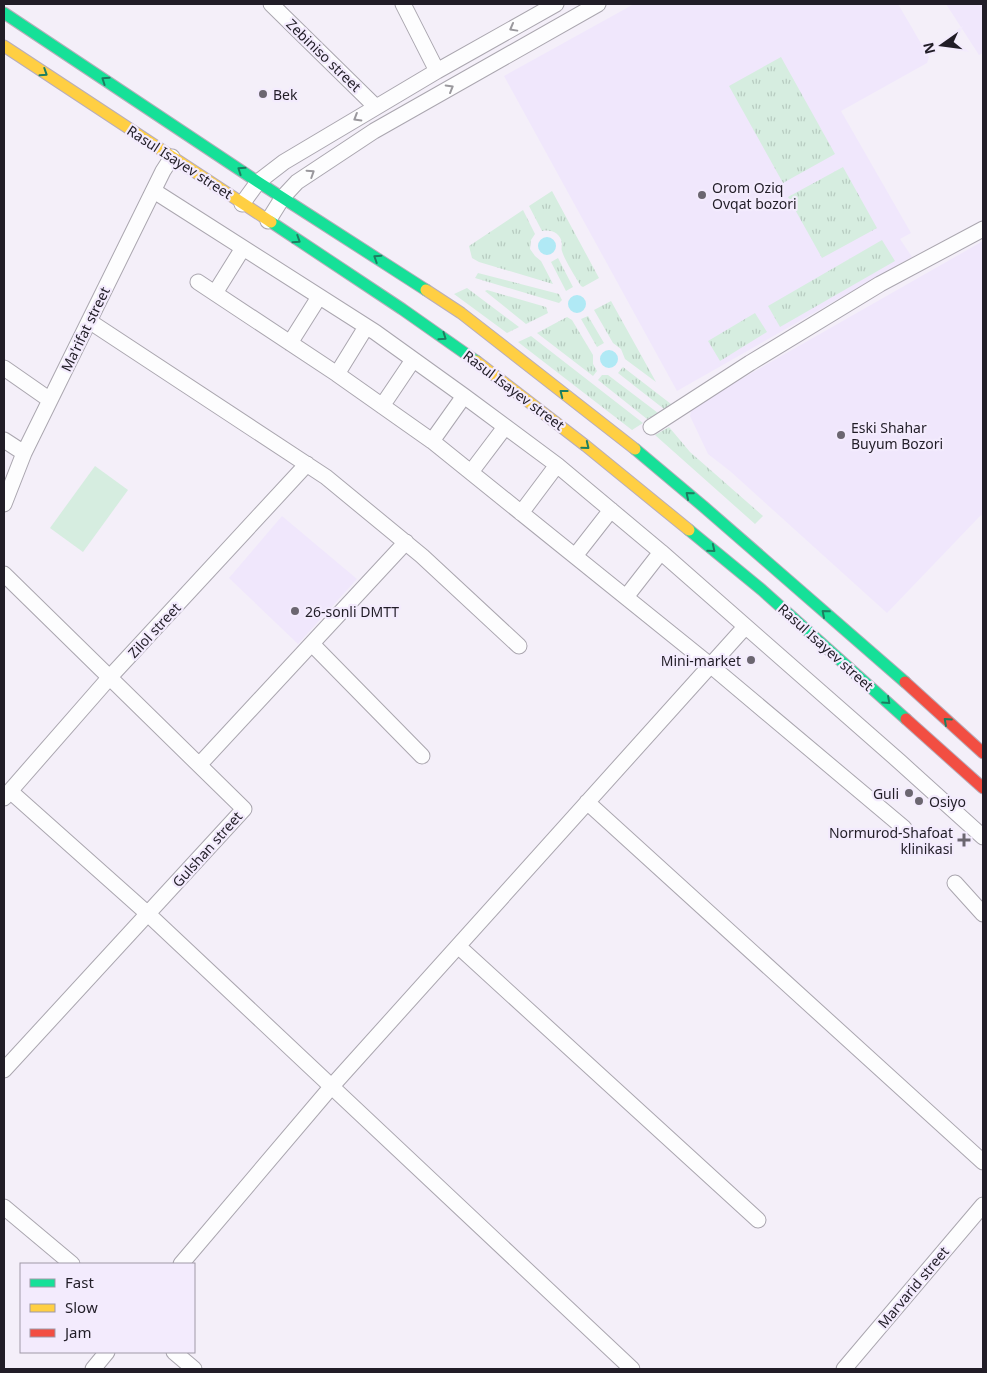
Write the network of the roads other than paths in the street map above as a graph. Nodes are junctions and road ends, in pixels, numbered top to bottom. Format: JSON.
{"nodes":[{"id":1,"x":271,"y":4,"type":"edge"},
{"id":2,"x":403,"y":4,"type":"edge"},
{"id":3,"x":556,"y":4,"type":"edge"},
{"id":4,"x":598,"y":4,"type":"edge"},
{"id":5,"x":4,"y":13,"type":"edge"},
{"id":6,"x":4,"y":46,"type":"edge"},
{"id":7,"x":437,"y":71,"type":"junction"},
{"id":8,"x":378,"y":106,"type":"junction"},
{"id":9,"x":391,"y":122,"type":"junction"},
{"id":10,"x":172,"y":157,"type":"junction"},
{"id":11,"x":258,"y":182,"type":"junction"},
{"id":12,"x":154,"y":191,"type":"junction"},
{"id":13,"x":282,"y":196,"type":"junction"},
{"id":14,"x":242,"y":204,"type":"junction"},
{"id":15,"x":268,"y":221,"type":"junction"},
{"id":16,"x":983,"y":229,"type":"edge"},
{"id":17,"x":244,"y":248,"type":"junction"},
{"id":18,"x":198,"y":282,"type":"dead end"},
{"id":19,"x":215,"y":293,"type":"junction"},
{"id":20,"x":319,"y":297,"type":"junction"},
{"id":21,"x":90,"y":321,"type":"junction"},
{"id":22,"x":366,"y":327,"type":"junction"},
{"id":23,"x":290,"y":343,"type":"junction"},
{"id":24,"x":413,"y":360,"type":"junction"},
{"id":25,"x":4,"y":368,"type":"edge"},
{"id":26,"x":337,"y":374,"type":"junction"},
{"id":27,"x":464,"y":396,"type":"junction"},
{"id":28,"x":50,"y":400,"type":"junction"},
{"id":29,"x":382,"y":406,"type":"junction"},
{"id":30,"x":506,"y":427,"type":"junction"},
{"id":31,"x":651,"y":427,"type":"dead end"},
{"id":32,"x":4,"y":440,"type":"edge"},
{"id":33,"x":432,"y":441,"type":"junction"},
{"id":34,"x":24,"y":453,"type":"junction"},
{"id":35,"x":307,"y":464,"type":"junction"},
{"id":36,"x":557,"y":465,"type":"junction"},
{"id":37,"x":471,"y":472,"type":"junction"},
{"id":38,"x":4,"y":504,"type":"edge"},
{"id":39,"x":611,"y":510,"type":"junction"},
{"id":40,"x":521,"y":512,"type":"junction"},
{"id":41,"x":406,"y":542,"type":"junction"},
{"id":42,"x":661,"y":552,"type":"junction"},
{"id":43,"x":575,"y":556,"type":"junction"},
{"id":44,"x":4,"y":574,"type":"edge"},
{"id":45,"x":626,"y":597,"type":"junction"},
{"id":46,"x":744,"y":627,"type":"junction"},
{"id":47,"x":312,"y":644,"type":"junction"},
{"id":48,"x":519,"y":646,"type":"dead end"},
{"id":49,"x":710,"y":665,"type":"junction"},
{"id":50,"x":109,"y":678,"type":"junction"},
{"id":51,"x":983,"y":753,"type":"edge"},
{"id":52,"x":422,"y":756,"type":"dead end"},
{"id":53,"x":199,"y":765,"type":"junction"},
{"id":54,"x":983,"y":788,"type":"edge"},
{"id":55,"x":7,"y":794,"type":"edge"},
{"id":56,"x":587,"y":802,"type":"junction"},
{"id":57,"x":904,"y":828,"type":"dead end"},
{"id":58,"x":983,"y":837,"type":"edge"},
{"id":59,"x":955,"y":883,"type":"dead end"},
{"id":60,"x":148,"y":914,"type":"junction"},
{"id":61,"x":983,"y":914,"type":"edge"},
{"id":62,"x":458,"y":946,"type":"junction"},
{"id":63,"x":4,"y":1070,"type":"edge"},
{"id":64,"x":332,"y":1086,"type":"junction"},
{"id":65,"x":983,"y":1162,"type":"edge"},
{"id":66,"x":983,"y":1205,"type":"edge"},
{"id":67,"x":4,"y":1206,"type":"edge"},
{"id":68,"x":758,"y":1220,"type":"dead end"},
{"id":69,"x":71,"y":1263,"type":"edge"},
{"id":70,"x":182,"y":1263,"type":"edge"},
{"id":71,"x":106,"y":1353,"type":"edge"},
{"id":72,"x":175,"y":1353,"type":"edge"},
{"id":73,"x":93,"y":1369,"type":"edge"},
{"id":74,"x":194,"y":1369,"type":"edge"},
{"id":75,"x":632,"y":1369,"type":"edge"},
{"id":76,"x":844,"y":1369,"type":"edge"}],
"edges":[{"from":1,"to":8,"type":"street","name":"Zebiniso street"},
{"from":2,"to":7,"type":"street"},
{"from":3,"to":7,"type":"street","one_way":true},
{"from":9,"to":4,"type":"street","one_way":true},
{"from":11,"to":5,"type":"main road","name":"Rasul Isayev street","one_way":true},
{"from":6,"to":10,"type":"main road","name":"Rasul Isayev street","one_way":true},
{"from":7,"to":8,"type":"street"},
{"from":8,"to":9,"type":"street","name":"Zebiniso street"},
{"from":8,"to":11,"type":"street","one_way":true},
{"from":13,"to":9,"type":"street","one_way":true},
{"from":10,"to":12,"type":"street","name":"Ma'rifat street"},
{"from":10,"to":14,"type":"main road","name":"Rasul Isayev street"},
{"from":11,"to":13,"type":"main road","name":"Rasul Isayev street"},
{"from":11,"to":14,"type":"street"},
{"from":12,"to":17,"type":"street"},
{"from":12,"to":21,"type":"street","name":"Ma'rifat street"},
{"from":13,"to":15,"type":"street"},
{"from":51,"to":13,"type":"main road","name":"Rasul Isayev street","one_way":true},
{"from":14,"to":15,"type":"main road","name":"Rasul Isayev street"},
{"from":15,"to":54,"type":"main road","name":"Rasul Isayev street","one_way":true},
{"from":16,"to":31,"type":"street"},
{"from":17,"to":19,"type":"street"},
{"from":17,"to":20,"type":"street"},
{"from":18,"to":19,"type":"street"},
{"from":19,"to":23,"type":"street"},
{"from":20,"to":22,"type":"street"},
{"from":20,"to":23,"type":"street"},
{"from":21,"to":28,"type":"street","name":"Ma'rifat street"},
{"from":21,"to":35,"type":"street"},
{"from":22,"to":24,"type":"street"},
{"from":22,"to":26,"type":"street"},
{"from":23,"to":26,"type":"street"},
{"from":24,"to":27,"type":"street"},
{"from":24,"to":29,"type":"street"},
{"from":25,"to":28,"type":"street"},
{"from":26,"to":29,"type":"street"},
{"from":27,"to":30,"type":"street"},
{"from":27,"to":33,"type":"street"},
{"from":28,"to":34,"type":"street","name":"Ma'rifat street"},
{"from":29,"to":33,"type":"street"},
{"from":30,"to":36,"type":"street"},
{"from":30,"to":37,"type":"street"},
{"from":32,"to":34,"type":"street"},
{"from":33,"to":37,"type":"street"},
{"from":34,"to":38,"type":"street","name":"Ma'rifat street"},
{"from":35,"to":41,"type":"street"},
{"from":35,"to":50,"type":"street","name":"Zilol street"},
{"from":36,"to":39,"type":"street"},
{"from":36,"to":40,"type":"street"},
{"from":37,"to":40,"type":"street"},
{"from":39,"to":42,"type":"street"},
{"from":39,"to":43,"type":"street"},
{"from":40,"to":43,"type":"street"},
{"from":41,"to":47,"type":"street"},
{"from":41,"to":48,"type":"street"},
{"from":42,"to":45,"type":"street"},
{"from":42,"to":46,"type":"street"},
{"from":43,"to":45,"type":"street"},
{"from":44,"to":50,"type":"street","name":"Gulshan street"},
{"from":45,"to":49,"type":"street"},
{"from":46,"to":49,"type":"street"},
{"from":46,"to":58,"type":"street"},
{"from":47,"to":52,"type":"street"},
{"from":47,"to":53,"type":"street"},
{"from":49,"to":56,"type":"street"},
{"from":49,"to":57,"type":"street"},
{"from":50,"to":53,"type":"street","name":"Gulshan street"},
{"from":50,"to":55,"type":"street","name":"Zilol street"},
{"from":53,"to":60,"type":"street","name":"Gulshan street"},
{"from":55,"to":60,"type":"street"},
{"from":56,"to":62,"type":"street"},
{"from":56,"to":65,"type":"street"},
{"from":59,"to":61,"type":"street"},
{"from":60,"to":63,"type":"street","name":"Gulshan street"},
{"from":60,"to":64,"type":"street"},
{"from":62,"to":64,"type":"street"},
{"from":62,"to":68,"type":"street"},
{"from":64,"to":70,"type":"street"},
{"from":64,"to":75,"type":"street"},
{"from":66,"to":76,"type":"street","name":"Marvarid street"},
{"from":67,"to":69,"type":"street"},
{"from":71,"to":73,"type":"street"},
{"from":72,"to":74,"type":"street"}]}
